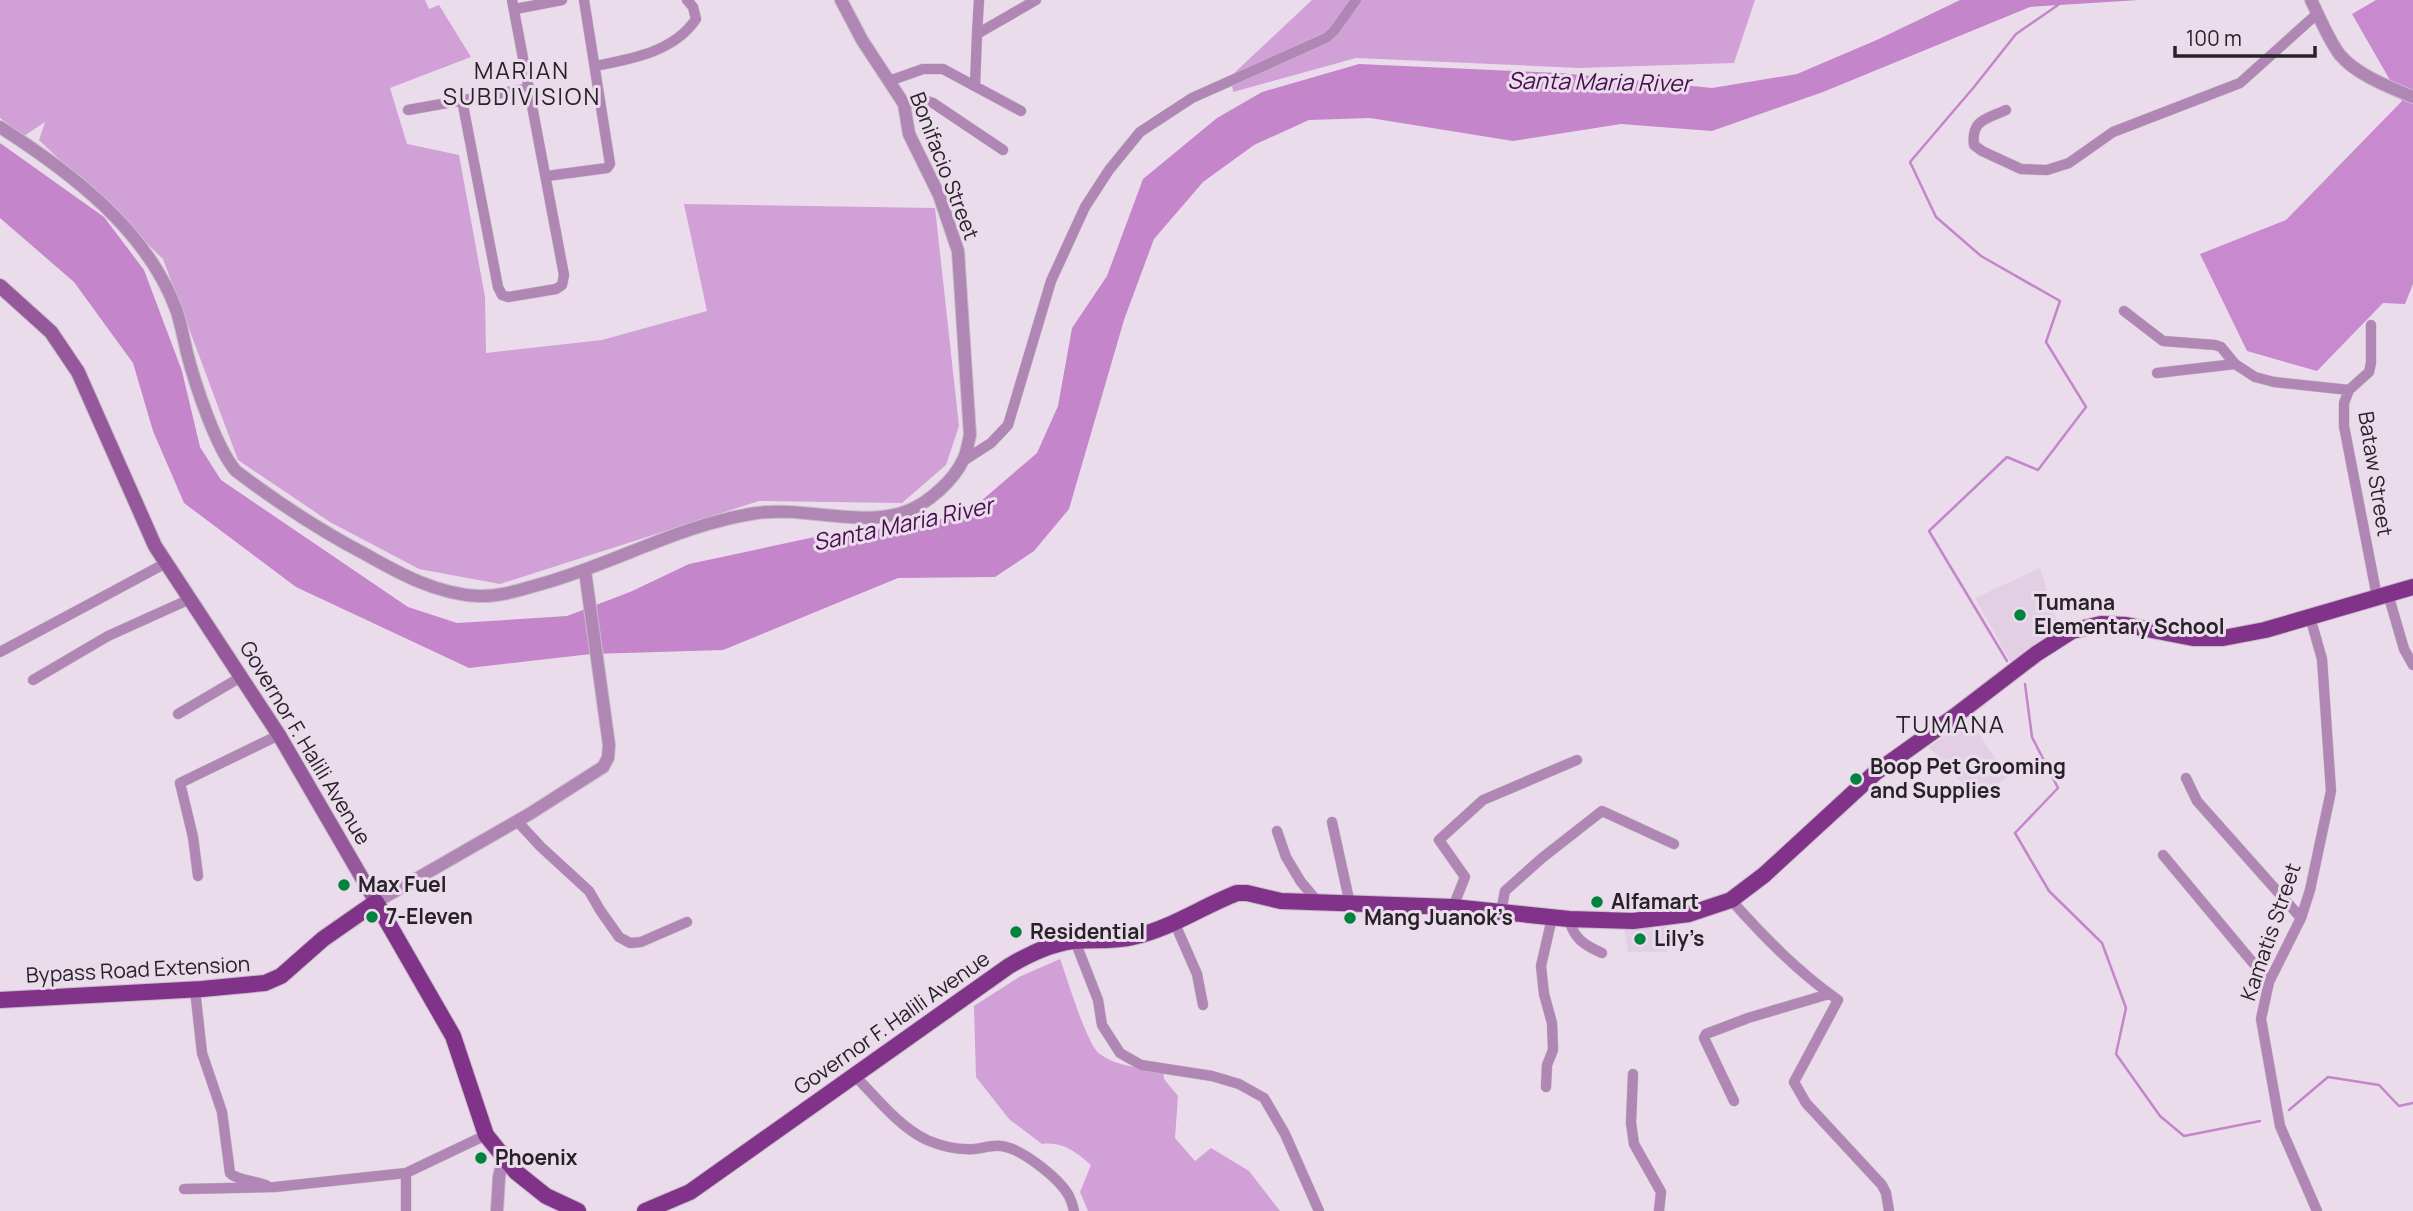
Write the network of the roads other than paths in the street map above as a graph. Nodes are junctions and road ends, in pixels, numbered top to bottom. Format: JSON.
{"nodes":[{"id":1,"x":562,"y":0,"type":"edge"},
{"id":2,"x":584,"y":0,"type":"edge"},
{"id":3,"x":841,"y":0,"type":"edge"},
{"id":4,"x":979,"y":0,"type":"edge"},
{"id":5,"x":1037,"y":0,"type":"edge"},
{"id":6,"x":1356,"y":0,"type":"edge"},
{"id":7,"x":2311,"y":0,"type":"edge"},
{"id":8,"x":688,"y":1,"type":"edge"},
{"id":9,"x":513,"y":4,"type":"edge"},
{"id":10,"x":2318,"y":13,"type":"junction"},
{"id":11,"x":977,"y":34,"type":"junction"},
{"id":12,"x":595,"y":66,"type":"junction"},
{"id":13,"x":889,"y":81,"type":"junction"},
{"id":14,"x":975,"y":86,"type":"junction"},
{"id":15,"x":530,"y":88,"type":"junction"},
{"id":16,"x":2413,"y":97,"type":"edge"},
{"id":17,"x":462,"y":100,"type":"junction"},
{"id":18,"x":904,"y":104,"type":"junction"},
{"id":19,"x":408,"y":110,"type":"dead end"},
{"id":20,"x":2006,"y":110,"type":"dead end"},
{"id":21,"x":1021,"y":111,"type":"dead end"},
{"id":22,"x":0,"y":127,"type":"edge"},
{"id":23,"x":1003,"y":150,"type":"dead end"},
{"id":24,"x":547,"y":176,"type":"junction"},
{"id":25,"x":0,"y":286,"type":"edge"},
{"id":26,"x":2124,"y":311,"type":"dead end"},
{"id":27,"x":2371,"y":325,"type":"dead end"},
{"id":28,"x":2235,"y":363,"type":"junction"},
{"id":29,"x":2157,"y":373,"type":"dead end"},
{"id":30,"x":2349,"y":390,"type":"junction"},
{"id":31,"x":963,"y":461,"type":"junction"},
{"id":32,"x":166,"y":563,"type":"junction"},
{"id":33,"x":585,"y":571,"type":"junction"},
{"id":34,"x":2413,"y":587,"type":"edge"},
{"id":35,"x":2382,"y":596,"type":"junction"},
{"id":36,"x":190,"y":599,"type":"junction"},
{"id":37,"x":2310,"y":617,"type":"junction"},
{"id":38,"x":0,"y":652,"type":"edge"},
{"id":39,"x":2413,"y":665,"type":"edge"},
{"id":40,"x":241,"y":677,"type":"junction"},
{"id":41,"x":33,"y":680,"type":"dead end"},
{"id":42,"x":178,"y":714,"type":"dead end"},
{"id":43,"x":279,"y":735,"type":"junction"},
{"id":44,"x":1577,"y":760,"type":"dead end"},
{"id":45,"x":2186,"y":778,"type":"dead end"},
{"id":46,"x":517,"y":821,"type":"junction"},
{"id":47,"x":1332,"y":822,"type":"dead end"},
{"id":48,"x":1277,"y":831,"type":"dead end"},
{"id":49,"x":1674,"y":844,"type":"dead end"},
{"id":50,"x":2163,"y":855,"type":"dead end"},
{"id":51,"x":198,"y":876,"type":"dead end"},
{"id":52,"x":1731,"y":900,"type":"junction"},
{"id":53,"x":376,"y":902,"type":"junction"},
{"id":54,"x":1318,"y":902,"type":"junction"},
{"id":55,"x":1350,"y":904,"type":"junction"},
{"id":56,"x":1453,"y":908,"type":"junction"},
{"id":57,"x":1501,"y":911,"type":"junction"},
{"id":58,"x":1560,"y":918,"type":"junction"},
{"id":59,"x":2301,"y":918,"type":"junction"},
{"id":60,"x":687,"y":922,"type":"dead end"},
{"id":61,"x":1175,"y":924,"type":"junction"},
{"id":62,"x":1075,"y":941,"type":"junction"},
{"id":63,"x":1602,"y":953,"type":"dead end"},
{"id":64,"x":2269,"y":982,"type":"junction"},
{"id":65,"x":195,"y":990,"type":"junction"},
{"id":66,"x":1834,"y":997,"type":"junction"},
{"id":67,"x":0,"y":1000,"type":"edge"},
{"id":68,"x":1203,"y":1005,"type":"dead end"},
{"id":69,"x":1633,"y":1074,"type":"dead end"},
{"id":70,"x":855,"y":1076,"type":"junction"},
{"id":71,"x":1546,"y":1087,"type":"dead end"},
{"id":72,"x":1734,"y":1101,"type":"dead end"},
{"id":73,"x":486,"y":1135,"type":"junction"},
{"id":74,"x":503,"y":1159,"type":"junction"},
{"id":75,"x":406,"y":1173,"type":"junction"},
{"id":76,"x":269,"y":1186,"type":"junction"},
{"id":77,"x":184,"y":1189,"type":"dead end"},
{"id":78,"x":406,"y":1211,"type":"edge"},
{"id":79,"x":497,"y":1211,"type":"edge"},
{"id":80,"x":578,"y":1211,"type":"edge"},
{"id":81,"x":645,"y":1211,"type":"edge"},
{"id":82,"x":1074,"y":1211,"type":"edge"},
{"id":83,"x":1319,"y":1211,"type":"edge"},
{"id":84,"x":1659,"y":1211,"type":"edge"},
{"id":85,"x":1889,"y":1211,"type":"edge"},
{"id":86,"x":2317,"y":1211,"type":"edge"}],
"edges":[{"from":1,"to":9,"type":"street"},
{"from":2,"to":12,"type":"street"},
{"from":3,"to":13,"type":"street","name":"Bonifacio Street"},
{"from":4,"to":11,"type":"street"},
{"from":5,"to":11,"type":"street"},
{"from":6,"to":31,"type":"street"},
{"from":7,"to":10,"type":"street"},
{"from":8,"to":12,"type":"street"},
{"from":9,"to":15,"type":"street"},
{"from":10,"to":16,"type":"street"},
{"from":10,"to":20,"type":"street"},
{"from":11,"to":14,"type":"street"},
{"from":12,"to":24,"type":"street"},
{"from":13,"to":14,"type":"street"},
{"from":13,"to":18,"type":"street","name":"Bonifacio Street"},
{"from":14,"to":21,"type":"street"},
{"from":15,"to":17,"type":"street"},
{"from":15,"to":24,"type":"street"},
{"from":17,"to":19,"type":"street"},
{"from":17,"to":24,"type":"street"},
{"from":18,"to":23,"type":"street"},
{"from":18,"to":31,"type":"street","name":"Bonifacio Street"},
{"from":22,"to":33,"type":"street"},
{"from":25,"to":32,"type":"main road","name":"Governor F. Halili Avenue"},
{"from":26,"to":28,"type":"street"},
{"from":27,"to":30,"type":"street","name":"Bataw Street"},
{"from":28,"to":29,"type":"street"},
{"from":28,"to":30,"type":"street"},
{"from":30,"to":35,"type":"street","name":"Bataw Street"},
{"from":31,"to":33,"type":"street"},
{"from":32,"to":36,"type":"main road","name":"Governor F. Halili Avenue"},
{"from":32,"to":38,"type":"street"},
{"from":33,"to":46,"type":"street","name":"Bypass Road Extension"},
{"from":34,"to":35,"type":"main road","name":"Governor F. Halili Avenue"},
{"from":35,"to":37,"type":"main road","name":"Governor F. Halili Avenue"},
{"from":35,"to":39,"type":"street","name":"Bataw Street"},
{"from":36,"to":40,"type":"main road","name":"Governor F. Halili Avenue"},
{"from":36,"to":41,"type":"street"},
{"from":37,"to":52,"type":"main road","name":"Governor F. Halili Avenue"},
{"from":37,"to":59,"type":"street","name":"Kamatis Street"},
{"from":40,"to":42,"type":"street"},
{"from":40,"to":43,"type":"main road","name":"Governor F. Halili Avenue"},
{"from":43,"to":51,"type":"street"},
{"from":43,"to":53,"type":"main road","name":"Governor F. Halili Avenue"},
{"from":44,"to":56,"type":"street"},
{"from":45,"to":59,"type":"street"},
{"from":46,"to":53,"type":"street","name":"Bypass Road Extension"},
{"from":46,"to":60,"type":"street"},
{"from":47,"to":55,"type":"street"},
{"from":48,"to":54,"type":"street"},
{"from":49,"to":57,"type":"street"},
{"from":50,"to":64,"type":"street"},
{"from":52,"to":58,"type":"main road","name":"Governor F. Halili Avenue"},
{"from":52,"to":66,"type":"street"},
{"from":53,"to":65,"type":"main road","name":"Bypass Road Extension"},
{"from":53,"to":73,"type":"main road","name":"Governor F. Halili Avenue"},
{"from":54,"to":55,"type":"main road","name":"Governor F. Halili Avenue"},
{"from":54,"to":61,"type":"main road","name":"Governor F. Halili Avenue"},
{"from":55,"to":56,"type":"main road","name":"Governor F. Halili Avenue"},
{"from":56,"to":57,"type":"main road","name":"Governor F. Halili Avenue"},
{"from":57,"to":58,"type":"main road","name":"Governor F. Halili Avenue"},
{"from":58,"to":63,"type":"street"},
{"from":58,"to":71,"type":"street"},
{"from":59,"to":64,"type":"street","name":"Kamatis Street"},
{"from":61,"to":62,"type":"main road","name":"Governor F. Halili Avenue"},
{"from":61,"to":68,"type":"street"},
{"from":62,"to":70,"type":"main road","name":"Governor F. Halili Avenue"},
{"from":62,"to":83,"type":"street"},
{"from":64,"to":86,"type":"street","name":"Kamatis Street"},
{"from":65,"to":67,"type":"main road","name":"Bypass Road Extension"},
{"from":65,"to":76,"type":"street"},
{"from":66,"to":72,"type":"street"},
{"from":66,"to":85,"type":"street"},
{"from":69,"to":84,"type":"street"},
{"from":70,"to":81,"type":"main road","name":"Governor F. Halili Avenue"},
{"from":70,"to":82,"type":"street"},
{"from":73,"to":74,"type":"main road","name":"Governor F. Halili Avenue"},
{"from":73,"to":75,"type":"street"},
{"from":74,"to":79,"type":"street"},
{"from":74,"to":80,"type":"main road","name":"Governor F. Halili Avenue"},
{"from":75,"to":76,"type":"street"},
{"from":75,"to":78,"type":"street"},
{"from":76,"to":77,"type":"street"}]}
